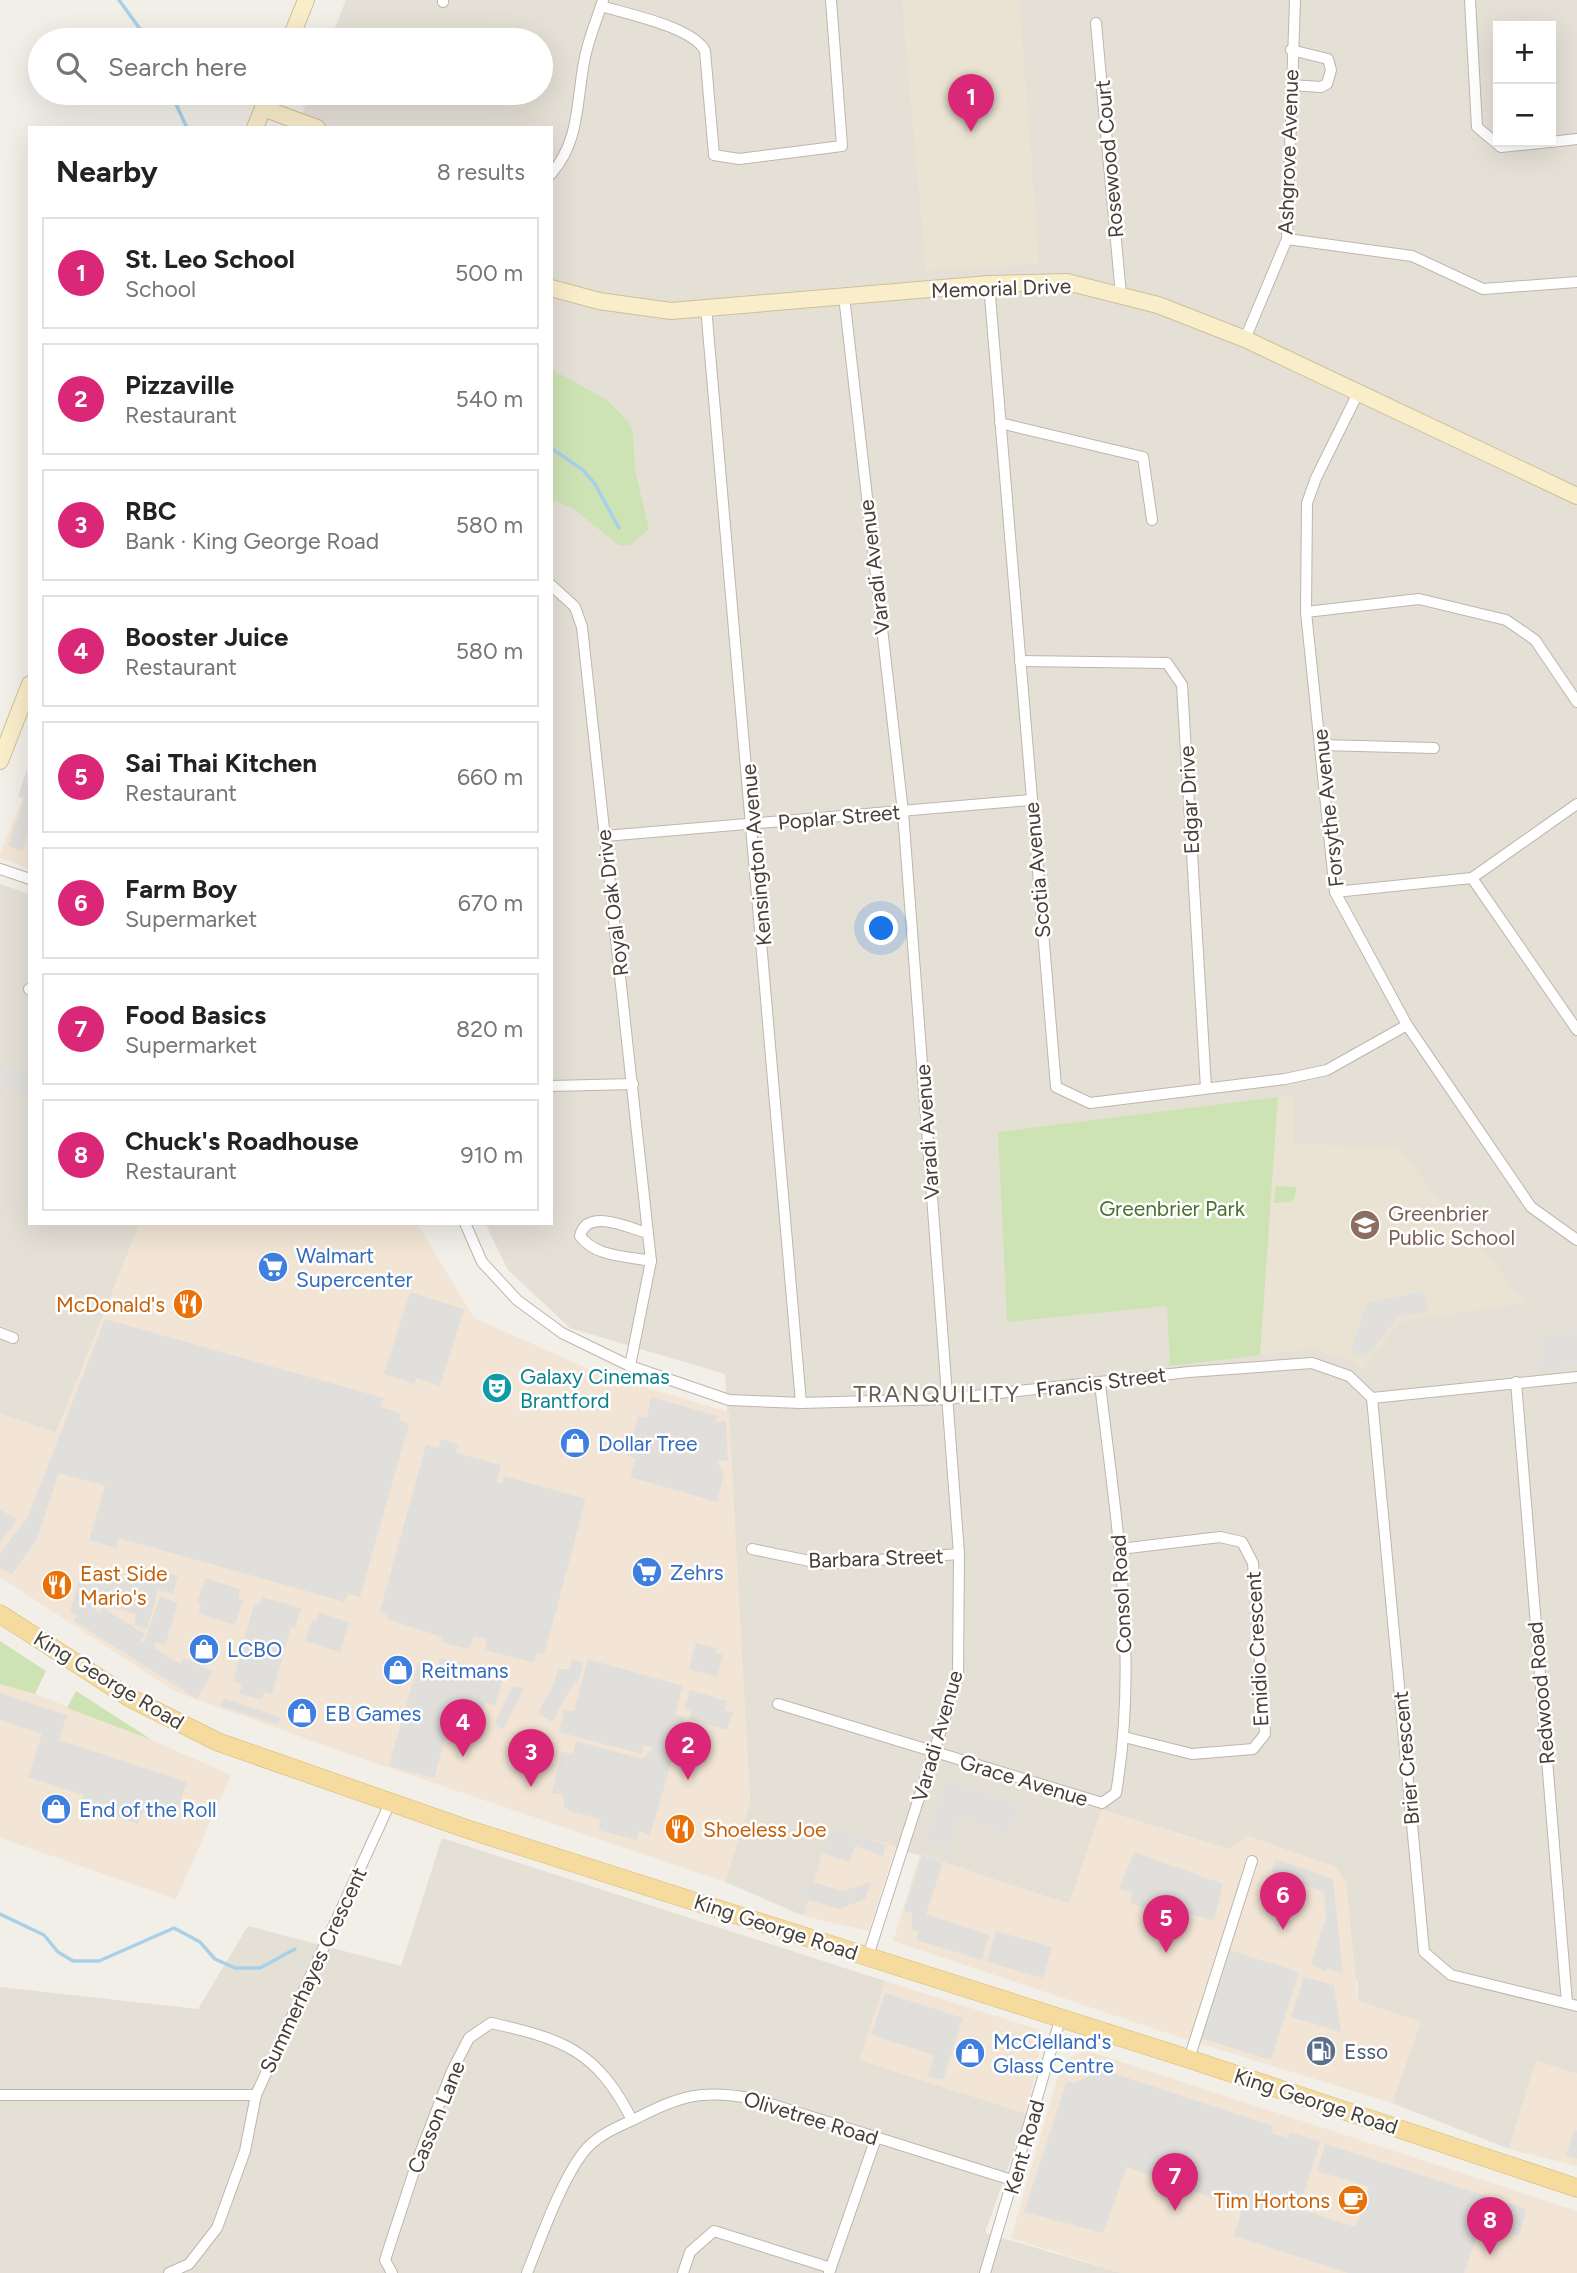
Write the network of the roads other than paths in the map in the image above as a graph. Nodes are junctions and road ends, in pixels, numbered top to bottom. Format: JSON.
{"nodes":[{"id":1,"x":306,"y":0,"type":"edge"},
{"id":2,"x":831,"y":0,"type":"edge"},
{"id":3,"x":1295,"y":0,"type":"edge"},
{"id":4,"x":1470,"y":0,"type":"edge"},
{"id":5,"x":602,"y":3,"type":"edge"},
{"id":6,"x":1096,"y":23,"type":"dead end"},
{"id":7,"x":295,"y":28,"type":"edge"},
{"id":8,"x":1292,"y":50,"type":"junction"},
{"id":9,"x":1291,"y":85,"type":"junction"},
{"id":10,"x":264,"y":105,"type":"edge"},
{"id":11,"x":275,"y":105,"type":"edge"},
{"id":12,"x":256,"y":126,"type":"edge"},
{"id":13,"x":313,"y":126,"type":"edge"},
{"id":14,"x":1577,"y":139,"type":"edge"},
{"id":15,"x":1493,"y":140,"type":"edge"},
{"id":16,"x":1556,"y":141,"type":"edge"},
{"id":17,"x":553,"y":171,"type":"edge"},
{"id":18,"x":1287,"y":239,"type":"junction"},
{"id":19,"x":1577,"y":282,"type":"edge"},
{"id":20,"x":989,"y":285,"type":"junction"},
{"id":21,"x":553,"y":288,"type":"edge"},
{"id":22,"x":1121,"y":295,"type":"junction"},
{"id":23,"x":844,"y":296,"type":"junction"},
{"id":24,"x":706,"y":307,"type":"junction"},
{"id":25,"x":1245,"y":339,"type":"junction"},
{"id":26,"x":1359,"y":393,"type":"junction"},
{"id":27,"x":1000,"y":423,"type":"junction"},
{"id":28,"x":1577,"y":496,"type":"edge"},
{"id":29,"x":1152,"y":520,"type":"dead end"},
{"id":30,"x":553,"y":587,"type":"edge"},
{"id":31,"x":1306,"y":612,"type":"junction"},
{"id":32,"x":1020,"y":661,"type":"junction"},
{"id":33,"x":28,"y":689,"type":"edge"},
{"id":34,"x":1577,"y":702,"type":"edge"},
{"id":35,"x":1321,"y":745,"type":"junction"},
{"id":36,"x":1434,"y":748,"type":"dead end"},
{"id":37,"x":0,"y":761,"type":"edge"},
{"id":38,"x":1030,"y":800,"type":"junction"},
{"id":39,"x":1577,"y":804,"type":"edge"},
{"id":40,"x":903,"y":812,"type":"junction"},
{"id":41,"x":753,"y":824,"type":"junction"},
{"id":42,"x":605,"y":836,"type":"junction"},
{"id":43,"x":0,"y":870,"type":"edge"},
{"id":44,"x":28,"y":878,"type":"edge"},
{"id":45,"x":1472,"y":878,"type":"junction"},
{"id":46,"x":1335,"y":892,"type":"junction"},
{"id":47,"x":1407,"y":1025,"type":"junction"},
{"id":48,"x":1577,"y":1030,"type":"edge"},
{"id":49,"x":633,"y":1084,"type":"junction"},
{"id":50,"x":553,"y":1086,"type":"edge"},
{"id":51,"x":1206,"y":1088,"type":"junction"},
{"id":52,"x":466,"y":1225,"type":"edge"},
{"id":53,"x":648,"y":1233,"type":"junction"},
{"id":54,"x":1577,"y":1240,"type":"edge"},
{"id":55,"x":651,"y":1261,"type":"junction"},
{"id":56,"x":0,"y":1334,"type":"edge"},
{"id":57,"x":13,"y":1338,"type":"dead end"},
{"id":58,"x":630,"y":1366,"type":"junction"},
{"id":59,"x":1577,"y":1377,"type":"edge"},
{"id":60,"x":1516,"y":1382,"type":"junction"},
{"id":61,"x":1100,"y":1384,"type":"junction"},
{"id":62,"x":1372,"y":1398,"type":"junction"},
{"id":63,"x":947,"y":1399,"type":"junction"},
{"id":64,"x":802,"y":1403,"type":"junction"},
{"id":65,"x":752,"y":1549,"type":"dead end"},
{"id":66,"x":1120,"y":1549,"type":"junction"},
{"id":67,"x":959,"y":1554,"type":"junction"},
{"id":68,"x":0,"y":1614,"type":"edge"},
{"id":69,"x":778,"y":1704,"type":"dead end"},
{"id":70,"x":1124,"y":1737,"type":"junction"},
{"id":71,"x":934,"y":1754,"type":"junction"},
{"id":72,"x":1109,"y":1801,"type":"joint"},
{"id":73,"x":390,"y":1803,"type":"junction"},
{"id":74,"x":1251,"y":1861,"type":"dead end"},
{"id":75,"x":868,"y":1956,"type":"junction"},
{"id":76,"x":1572,"y":2005,"type":"edge"},
{"id":77,"x":1060,"y":2020,"type":"junction"},
{"id":78,"x":1189,"y":2059,"type":"junction"},
{"id":79,"x":0,"y":2095,"type":"edge"},
{"id":80,"x":256,"y":2095,"type":"junction"},
{"id":81,"x":632,"y":2120,"type":"junction"},
{"id":82,"x":876,"y":2138,"type":"junction"},
{"id":83,"x":1015,"y":2181,"type":"junction"},
{"id":84,"x":1577,"y":2188,"type":"edge"},
{"id":85,"x":830,"y":2271,"type":"edge"},
{"id":86,"x":169,"y":2273,"type":"edge"},
{"id":87,"x":392,"y":2273,"type":"edge"},
{"id":88,"x":527,"y":2273,"type":"edge"},
{"id":89,"x":682,"y":2273,"type":"edge"},
{"id":90,"x":985,"y":2273,"type":"edge"}],
"edges":[{"from":1,"to":7,"type":"main road"},
{"from":2,"to":5,"type":"street"},
{"from":3,"to":8,"type":"street","name":"Ashgrove Avenue"},
{"from":4,"to":15,"type":"street"},
{"from":5,"to":17,"type":"street"},
{"from":6,"to":22,"type":"street","name":"Rosewood Court"},
{"from":8,"to":9,"type":"street","name":"Ashgrove Avenue"},
{"from":8,"to":9,"type":"street"},
{"from":9,"to":18,"type":"street","name":"Ashgrove Avenue"},
{"from":10,"to":12,"type":"main road"},
{"from":11,"to":13,"type":"main road"},
{"from":14,"to":16,"type":"street"},
{"from":18,"to":19,"type":"street"},
{"from":18,"to":25,"type":"street","name":"Ashgrove Avenue"},
{"from":20,"to":22,"type":"main road","name":"Memorial Drive"},
{"from":20,"to":23,"type":"main road","name":"Memorial Drive"},
{"from":20,"to":27,"type":"street","name":"Scotia Avenue"},
{"from":21,"to":24,"type":"main road","name":"Memorial Drive"},
{"from":22,"to":25,"type":"main road","name":"Memorial Drive"},
{"from":23,"to":24,"type":"main road","name":"Memorial Drive"},
{"from":23,"to":40,"type":"street","name":"Varadi Avenue"},
{"from":24,"to":41,"type":"street","name":"Kensington Avenue"},
{"from":25,"to":26,"type":"main road","name":"Memorial Drive"},
{"from":26,"to":28,"type":"main road","name":"Memorial Drive"},
{"from":26,"to":31,"type":"street","name":"Forsythe Avenue"},
{"from":27,"to":29,"type":"street"},
{"from":27,"to":32,"type":"street","name":"Scotia Avenue"},
{"from":30,"to":42,"type":"street","name":"Royal Oak Drive"},
{"from":31,"to":34,"type":"street"},
{"from":31,"to":35,"type":"street","name":"Forsythe Avenue"},
{"from":32,"to":38,"type":"street","name":"Scotia Avenue"},
{"from":32,"to":51,"type":"street","name":"Edgar Drive"},
{"from":33,"to":37,"type":"main road"},
{"from":35,"to":36,"type":"street"},
{"from":35,"to":46,"type":"street","name":"Forsythe Avenue"},
{"from":38,"to":40,"type":"street","name":"Poplar Street"},
{"from":38,"to":51,"type":"street","name":"Scotia Avenue"},
{"from":39,"to":45,"type":"street"},
{"from":40,"to":41,"type":"street","name":"Poplar Street"},
{"from":40,"to":63,"type":"street","name":"Varadi Avenue"},
{"from":41,"to":42,"type":"street","name":"Poplar Street"},
{"from":41,"to":64,"type":"street","name":"Kensington Avenue"},
{"from":42,"to":49,"type":"street","name":"Royal Oak Drive"},
{"from":43,"to":44,"type":"street"},
{"from":45,"to":46,"type":"street"},
{"from":45,"to":48,"type":"street"},
{"from":46,"to":47,"type":"street","name":"Forsythe Avenue"},
{"from":47,"to":51,"type":"street","name":"Scotia Avenue"},
{"from":47,"to":54,"type":"street","name":"Forsythe Avenue"},
{"from":49,"to":50,"type":"street"},
{"from":49,"to":53,"type":"street","name":"Royal Oak Drive"},
{"from":52,"to":58,"type":"street","name":"Francis Street"},
{"from":53,"to":55,"type":"street","name":"Royal Oak Drive"},
{"from":53,"to":55,"type":"street"},
{"from":55,"to":58,"type":"street","name":"Royal Oak Drive"},
{"from":56,"to":57,"type":"street"},
{"from":58,"to":64,"type":"street","name":"Francis Street"},
{"from":59,"to":60,"type":"street"},
{"from":60,"to":62,"type":"street"},
{"from":60,"to":76,"type":"street","name":"Redwood Road"},
{"from":61,"to":62,"type":"street","name":"Francis Street"},
{"from":61,"to":63,"type":"street","name":"Francis Street"},
{"from":61,"to":66,"type":"street","name":"Consol Road"},
{"from":62,"to":76,"type":"street","name":"Brier Crescent"},
{"from":63,"to":64,"type":"street","name":"Francis Street"},
{"from":63,"to":67,"type":"street","name":"Varadi Avenue"},
{"from":65,"to":67,"type":"street","name":"Barbara Street"},
{"from":66,"to":70,"type":"street","name":"Consol Road"},
{"from":66,"to":70,"type":"street","name":"Emidio Crescent"},
{"from":67,"to":71,"type":"street","name":"Varadi Avenue"},
{"from":68,"to":73,"type":"main road","name":"King George Road"},
{"from":69,"to":71,"type":"street","name":"Grace Avenue"},
{"from":70,"to":72,"type":"street","name":"Consol Road"},
{"from":71,"to":72,"type":"street","name":"Grace Avenue"},
{"from":71,"to":75,"type":"street","name":"Varadi Avenue"},
{"from":73,"to":75,"type":"main road","name":"King George Road"},
{"from":73,"to":80,"type":"street","name":"Summerhayes Crescent"},
{"from":74,"to":78,"type":"street"},
{"from":75,"to":77,"type":"main road","name":"King George Road"},
{"from":77,"to":78,"type":"main road","name":"King George Road"},
{"from":77,"to":83,"type":"street","name":"Kent Road"},
{"from":78,"to":84,"type":"main road","name":"King George Road"},
{"from":79,"to":80,"type":"street","name":"Summerhayes Crescent"},
{"from":80,"to":86,"type":"street"},
{"from":81,"to":82,"type":"street","name":"Olivetree Road"},
{"from":81,"to":87,"type":"street","name":"Casson Lane"},
{"from":81,"to":88,"type":"street","name":"Olivetree Road"},
{"from":82,"to":83,"type":"street","name":"Olivetree Road"},
{"from":82,"to":85,"type":"street"},
{"from":83,"to":90,"type":"street","name":"Kent Road"},
{"from":85,"to":89,"type":"street"}]}
